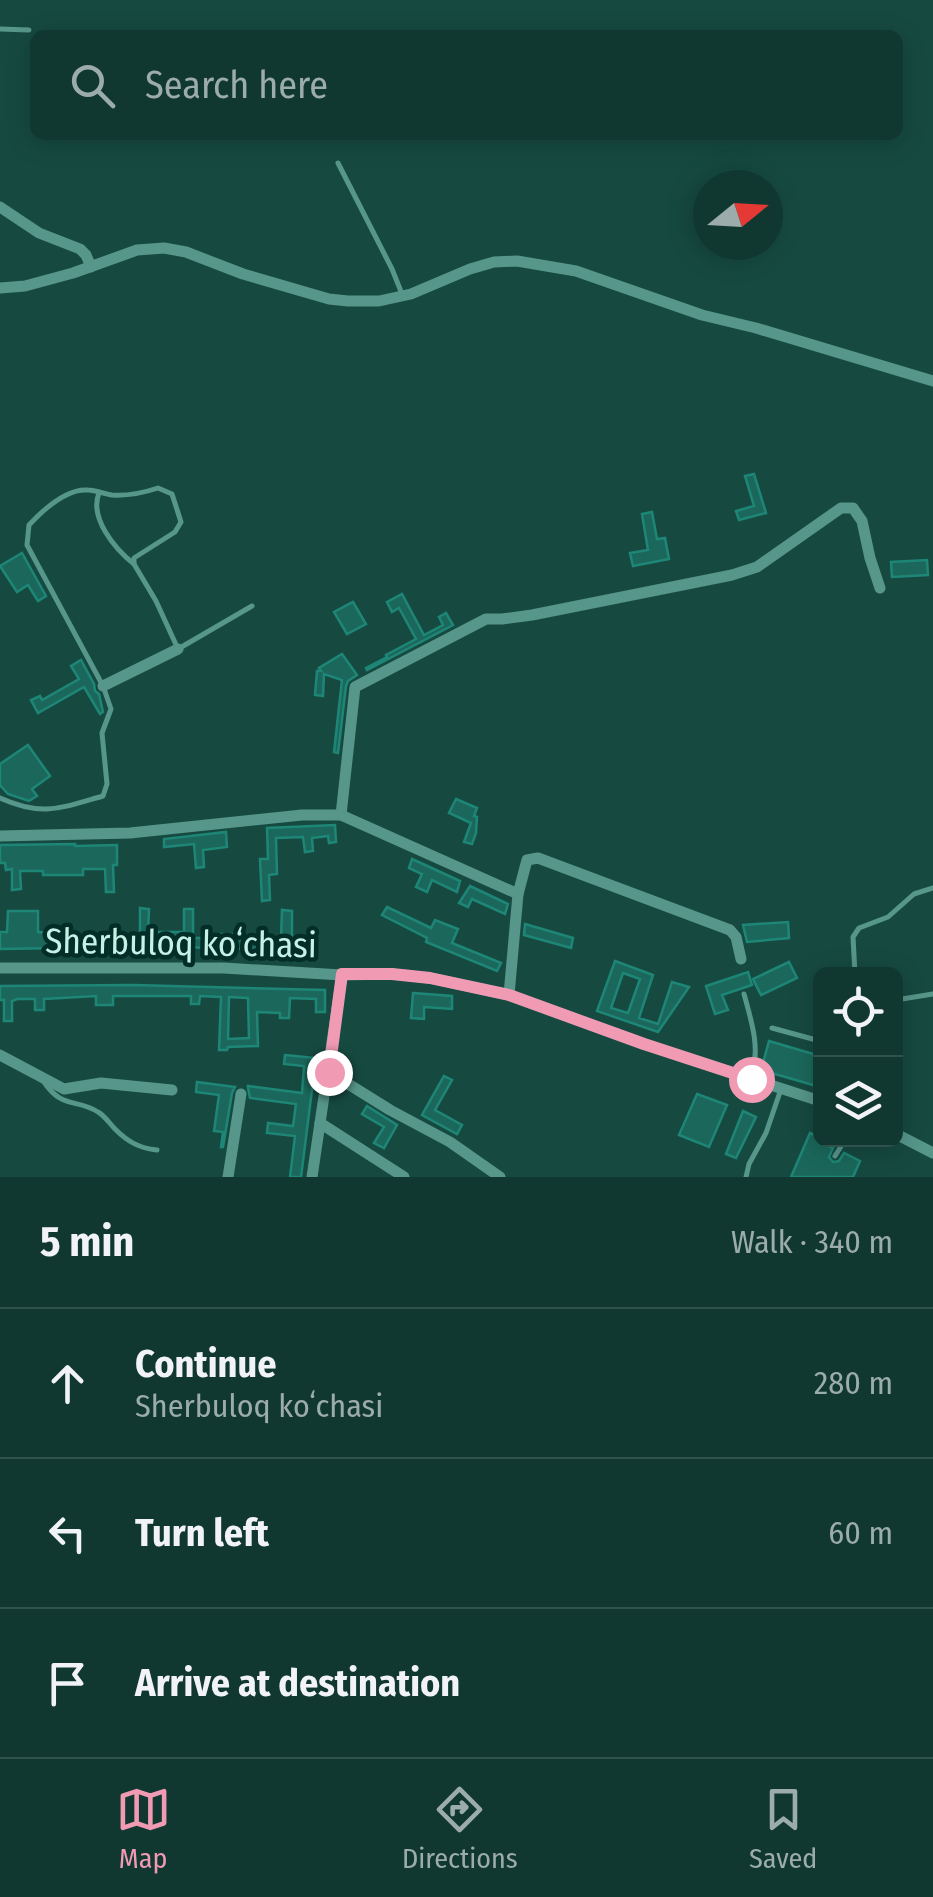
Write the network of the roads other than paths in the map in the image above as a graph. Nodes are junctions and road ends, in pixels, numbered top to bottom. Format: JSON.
{"nodes":[{"id":1,"x":0,"y":28,"type":"edge"},
{"id":2,"x":29,"y":30,"type":"dead end"},
{"id":3,"x":338,"y":163,"type":"dead end"},
{"id":4,"x":0,"y":208,"type":"edge"},
{"id":5,"x":91,"y":267,"type":"junction"},
{"id":6,"x":0,"y":288,"type":"edge"},
{"id":7,"x":402,"y":296,"type":"junction"},
{"id":8,"x":933,"y":381,"type":"edge"},
{"id":9,"x":98,"y":492,"type":"junction"},
{"id":10,"x":134,"y":564,"type":"junction"},
{"id":11,"x":880,"y":588,"type":"dead end"},
{"id":12,"x":252,"y":606,"type":"dead end"},
{"id":13,"x":178,"y":648,"type":"junction"},
{"id":14,"x":103,"y":686,"type":"junction"},
{"id":15,"x":0,"y":798,"type":"edge"},
{"id":16,"x":341,"y":815,"type":"junction"},
{"id":17,"x":0,"y":836,"type":"edge"},
{"id":18,"x":933,"y":888,"type":"edge"},
{"id":19,"x":518,"y":894,"type":"junction"},
{"id":20,"x":741,"y":959,"type":"dead end"},
{"id":21,"x":855,"y":967,"type":"edge"},
{"id":22,"x":0,"y":968,"type":"edge"},
{"id":23,"x":342,"y":974,"type":"junction"},
{"id":24,"x":744,"y":994,"type":"dead end"},
{"id":25,"x":933,"y":994,"type":"edge"},
{"id":26,"x":509,"y":995,"type":"junction"},
{"id":27,"x":903,"y":999,"type":"edge"},
{"id":28,"x":772,"y":1028,"type":"dead end"},
{"id":29,"x":813,"y":1040,"type":"edge"},
{"id":30,"x":0,"y":1055,"type":"edge"},
{"id":31,"x":329,"y":1072,"type":"junction"},
{"id":32,"x":43,"y":1079,"type":"junction"},
{"id":33,"x":751,"y":1079,"type":"junction"},
{"id":34,"x":781,"y":1089,"type":"junction"},
{"id":35,"x":172,"y":1090,"type":"dead end"},
{"id":36,"x":240,"y":1094,"type":"dead end"},
{"id":37,"x":813,"y":1100,"type":"edge"},
{"id":38,"x":320,"y":1123,"type":"junction"},
{"id":39,"x":903,"y":1138,"type":"edge"},
{"id":40,"x":840,"y":1147,"type":"edge"},
{"id":41,"x":157,"y":1150,"type":"dead end"},
{"id":42,"x":933,"y":1153,"type":"edge"},
{"id":43,"x":835,"y":1156,"type":"dead end"},
{"id":44,"x":228,"y":1177,"type":"edge"},
{"id":45,"x":312,"y":1177,"type":"edge"},
{"id":46,"x":404,"y":1177,"type":"edge"},
{"id":47,"x":500,"y":1177,"type":"edge"},
{"id":48,"x":746,"y":1177,"type":"edge"}],
"edges":[{"from":1,"to":2,"type":"lane"},
{"from":3,"to":7,"type":"lane"},
{"from":4,"to":5,"type":"street"},
{"from":5,"to":6,"type":"street"},
{"from":5,"to":7,"type":"street"},
{"from":7,"to":8,"type":"street"},
{"from":9,"to":10,"type":"lane"},
{"from":9,"to":10,"type":"lane"},
{"from":9,"to":14,"type":"lane"},
{"from":10,"to":13,"type":"lane"},
{"from":11,"to":16,"type":"street"},
{"from":12,"to":13,"type":"lane"},
{"from":13,"to":14,"type":"street"},
{"from":14,"to":15,"type":"lane"},
{"from":16,"to":17,"type":"street"},
{"from":16,"to":19,"type":"street"},
{"from":18,"to":21,"type":"lane"},
{"from":19,"to":20,"type":"street"},
{"from":19,"to":26,"type":"street"},
{"from":22,"to":23,"type":"street","name":"Sherbuloq koʻchasi"},
{"from":23,"to":26,"type":"street","name":"Sherbuloq koʻchasi"},
{"from":23,"to":31,"type":"street"},
{"from":24,"to":33,"type":"lane"},
{"from":25,"to":27,"type":"lane"},
{"from":26,"to":33,"type":"street","name":"Sherbuloq koʻchasi"},
{"from":28,"to":29,"type":"lane"},
{"from":30,"to":32,"type":"street"},
{"from":31,"to":38,"type":"street"},
{"from":31,"to":47,"type":"street"},
{"from":32,"to":35,"type":"street"},
{"from":32,"to":41,"type":"lane"},
{"from":33,"to":34,"type":"street","name":"Sherbuloq koʻchasi"},
{"from":34,"to":37,"type":"street","name":"Sherbuloq koʻchasi"},
{"from":34,"to":48,"type":"lane"},
{"from":36,"to":44,"type":"street"},
{"from":38,"to":45,"type":"street"},
{"from":38,"to":46,"type":"street"},
{"from":39,"to":42,"type":"street"},
{"from":40,"to":43,"type":"lane"}]}
